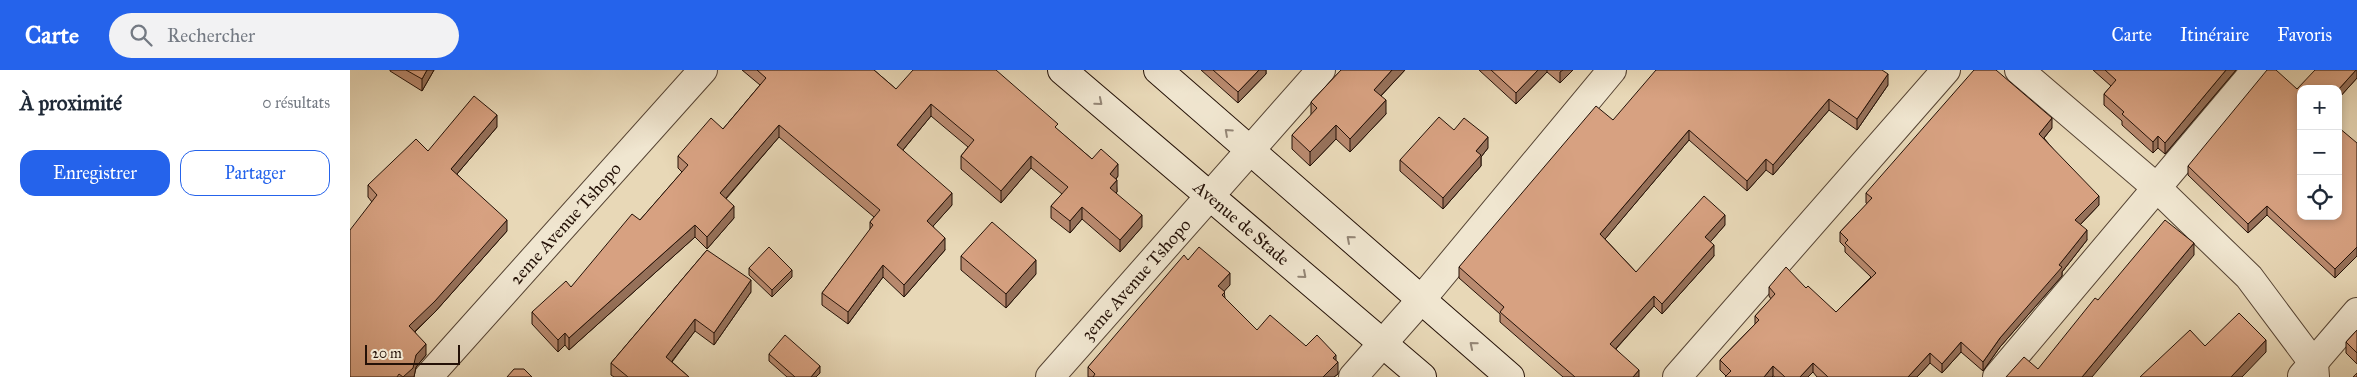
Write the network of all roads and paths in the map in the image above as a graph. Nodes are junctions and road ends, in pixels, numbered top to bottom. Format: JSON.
{"nodes":[{"id":1,"x":703,"y":70,"type":"edge"},
{"id":2,"x":1062,"y":70,"type":"edge"},
{"id":3,"x":1158,"y":70,"type":"edge"},
{"id":4,"x":1321,"y":70,"type":"edge"},
{"id":5,"x":1612,"y":70,"type":"edge"},
{"id":6,"x":1946,"y":70,"type":"edge"},
{"id":7,"x":2019,"y":70,"type":"edge"},
{"id":8,"x":2256,"y":70,"type":"edge"},
{"id":9,"x":1249,"y":151,"type":"junction"},
{"id":10,"x":2157,"y":188,"type":"junction"},
{"id":11,"x":1210,"y":195,"type":"junction"},
{"id":12,"x":1420,"y":301,"type":"junction"},
{"id":13,"x":2357,"y":312,"type":"edge"},
{"id":14,"x":1383,"y":344,"type":"junction"},
{"id":15,"x":2310,"y":372,"type":"edge"},
{"id":16,"x":428,"y":377,"type":"edge"},
{"id":17,"x":1050,"y":377,"type":"edge"},
{"id":18,"x":1352,"y":377,"type":"edge"},
{"id":19,"x":1422,"y":377,"type":"edge"},
{"id":20,"x":1510,"y":377,"type":"edge"},
{"id":21,"x":1677,"y":377,"type":"edge"},
{"id":22,"x":1996,"y":377,"type":"edge"}],
"edges":[{"from":1,"to":16,"type":"street","name":"2eme Avenue Tshopo"},
{"from":2,"to":11,"type":"street","name":"Avenue de Stade","one_way":true},
{"from":9,"to":3,"type":"street","one_way":true},
{"from":4,"to":9,"type":"street","name":"3eme Avenue Tshopo"},
{"from":5,"to":12,"type":"street"},
{"from":6,"to":21,"type":"street"},
{"from":7,"to":10,"type":"street"},
{"from":8,"to":10,"type":"street"},
{"from":9,"to":11,"type":"street","name":"3eme Avenue Tshopo"},
{"from":12,"to":9,"type":"street","one_way":true},
{"from":10,"to":15,"type":"street"},
{"from":10,"to":22,"type":"street"},
{"from":11,"to":14,"type":"street","name":"Avenue de Stade","one_way":true},
{"from":11,"to":17,"type":"street","name":"3eme Avenue Tshopo"},
{"from":12,"to":14,"type":"street"},
{"from":20,"to":12,"type":"street","one_way":true},
{"from":13,"to":15,"type":"street"},
{"from":14,"to":18,"type":"street"},
{"from":14,"to":19,"type":"street","name":"Avenue de Stade"}]}
